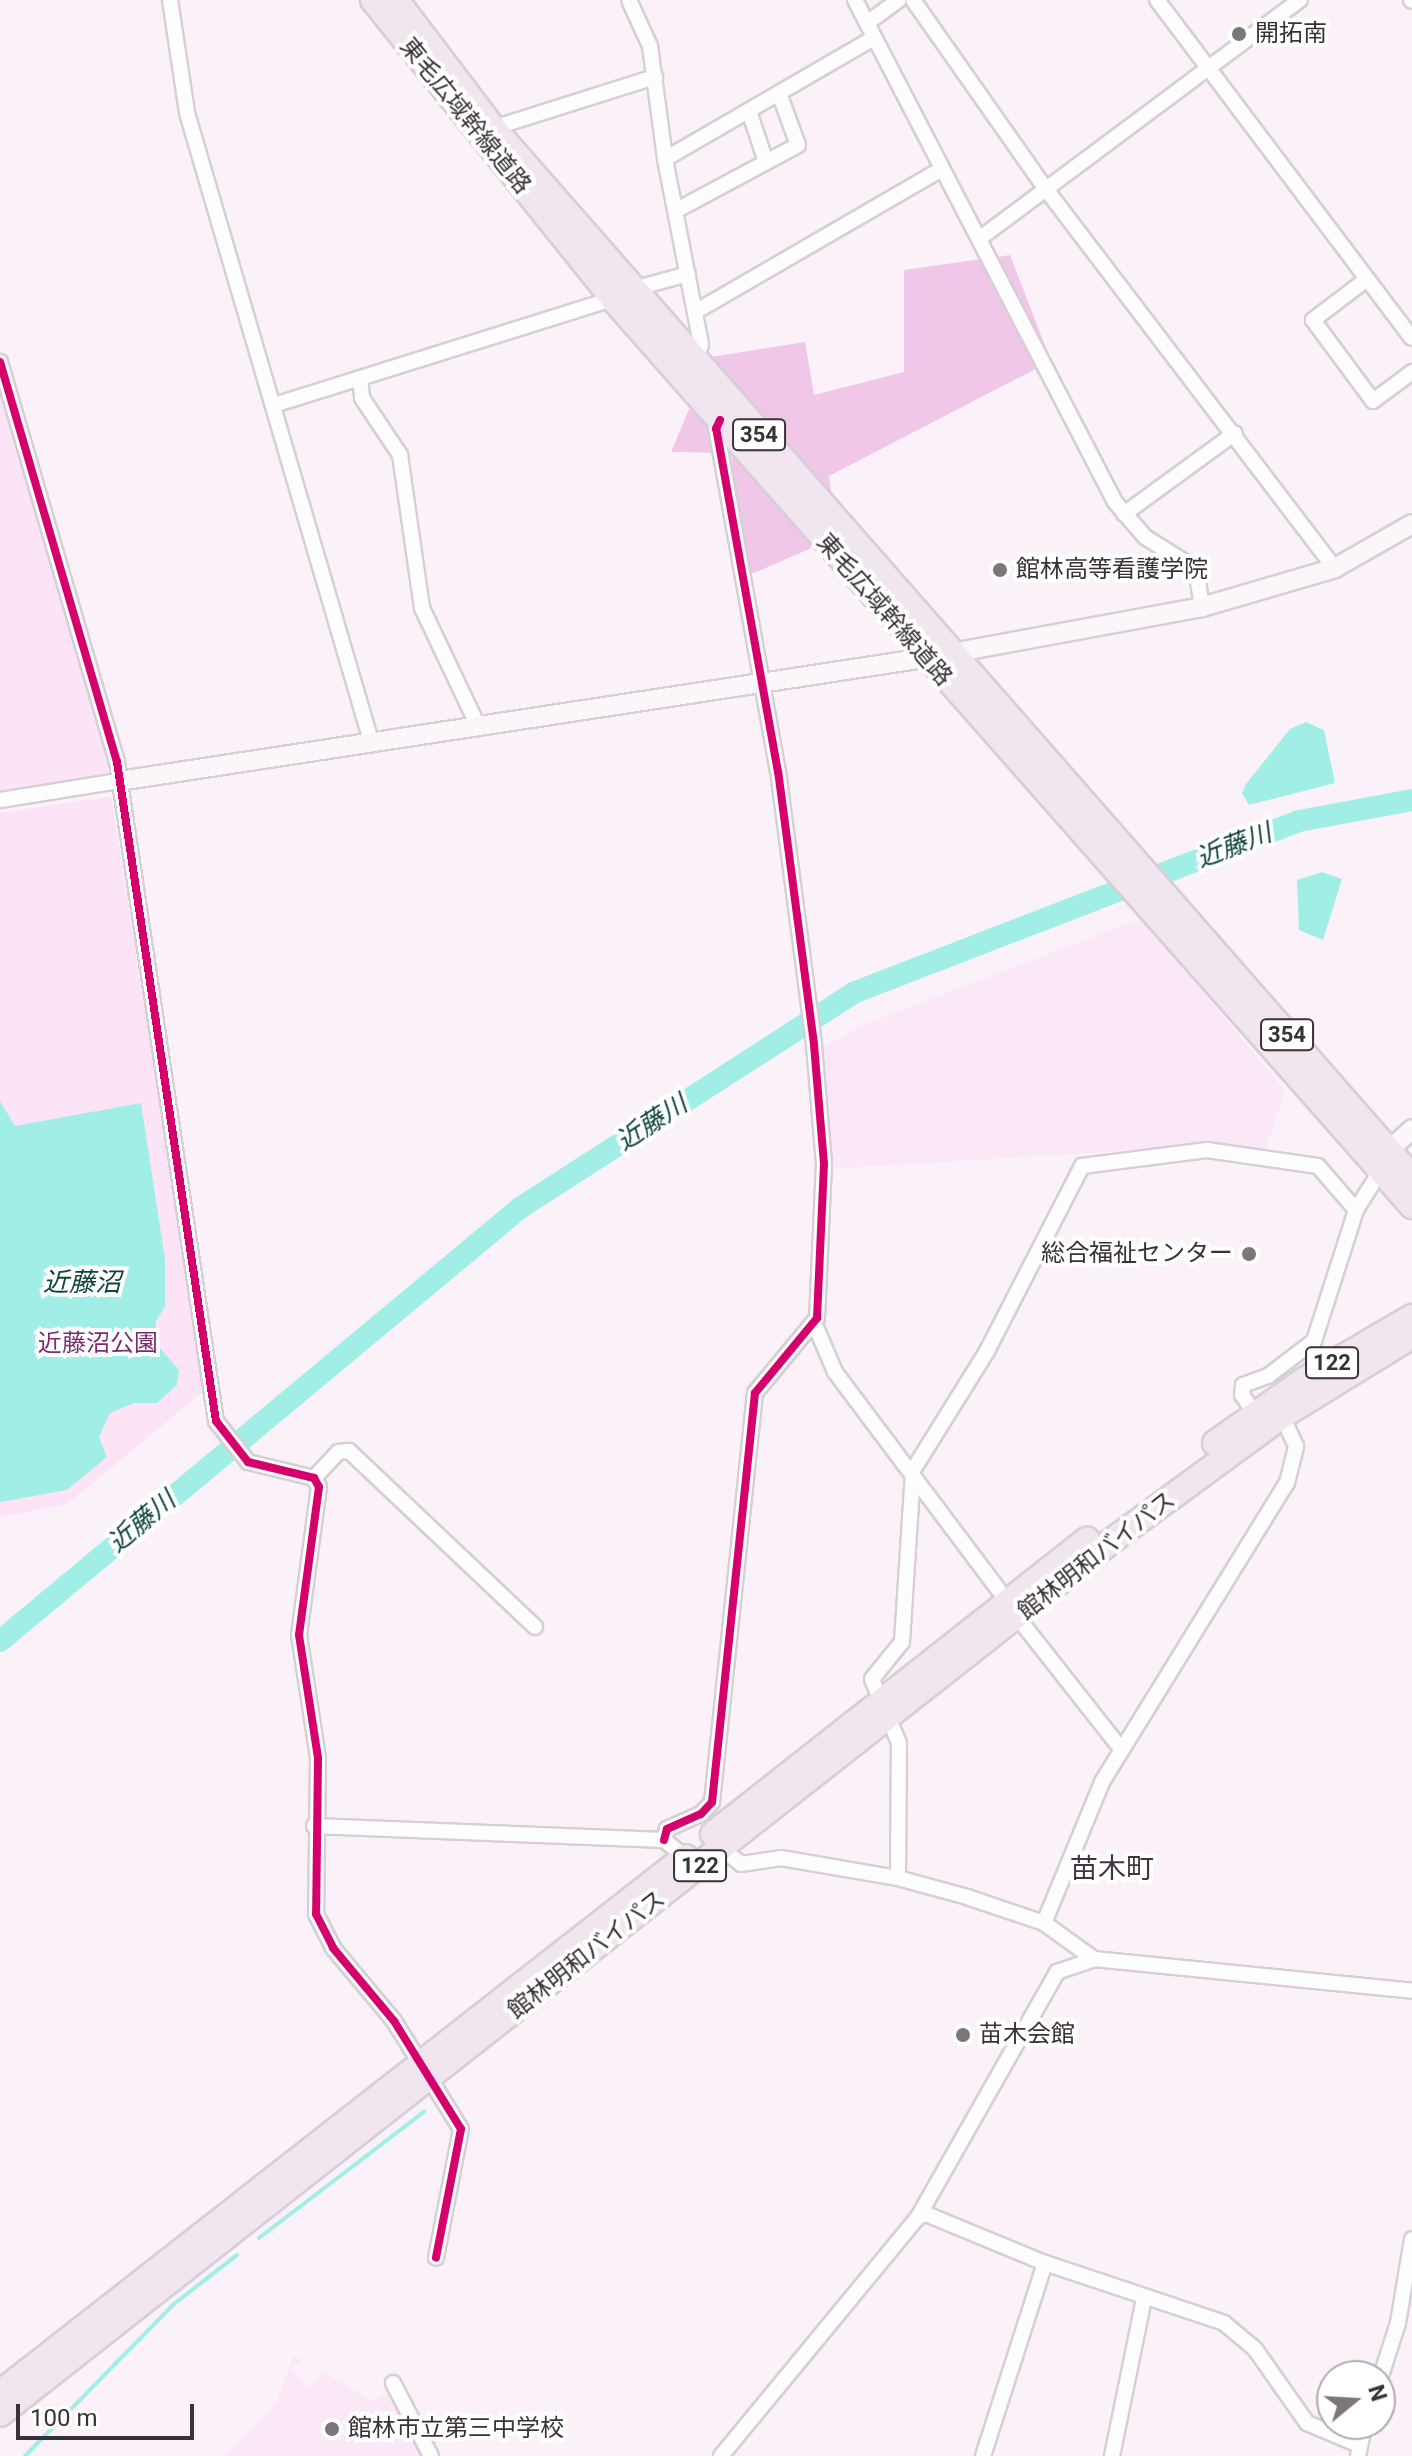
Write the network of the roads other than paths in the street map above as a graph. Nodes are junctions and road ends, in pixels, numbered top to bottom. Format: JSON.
{"nodes":[{"id":1,"x":170,"y":0,"type":"edge"},
{"id":2,"x":373,"y":0,"type":"edge"},
{"id":3,"x":396,"y":0,"type":"edge"},
{"id":4,"x":629,"y":0,"type":"edge"},
{"id":5,"x":855,"y":0,"type":"edge"},
{"id":6,"x":899,"y":0,"type":"edge"},
{"id":7,"x":913,"y":0,"type":"edge"},
{"id":8,"x":1157,"y":0,"type":"edge"},
{"id":9,"x":1300,"y":0,"type":"edge"},
{"id":10,"x":867,"y":23,"type":"junction"},
{"id":11,"x":874,"y":38,"type":"junction"},
{"id":12,"x":1209,"y":68,"type":"junction"},
{"id":13,"x":655,"y":77,"type":"junction"},
{"id":14,"x":779,"y":93,"type":"junction"},
{"id":15,"x":749,"y":111,"type":"junction"},
{"id":16,"x":493,"y":128,"type":"junction"},
{"id":17,"x":665,"y":159,"type":"junction"},
{"id":18,"x":766,"y":162,"type":"junction"},
{"id":19,"x":942,"y":169,"type":"junction"},
{"id":20,"x":1045,"y":188,"type":"junction"},
{"id":21,"x":677,"y":210,"type":"junction"},
{"id":22,"x":979,"y":239,"type":"junction"},
{"id":23,"x":688,"y":274,"type":"junction"},
{"id":24,"x":1367,"y":279,"type":"junction"},
{"id":25,"x":623,"y":294,"type":"junction"},
{"id":26,"x":695,"y":312,"type":"junction"},
{"id":27,"x":1412,"y":338,"type":"edge"},
{"id":28,"x":695,"y":361,"type":"junction"},
{"id":29,"x":0,"y":362,"type":"edge"},
{"id":30,"x":1412,"y":372,"type":"edge"},
{"id":31,"x":360,"y":378,"type":"junction"},
{"id":32,"x":274,"y":405,"type":"junction"},
{"id":33,"x":720,"y":420,"type":"junction"},
{"id":34,"x":1235,"y":433,"type":"junction"},
{"id":35,"x":1124,"y":514,"type":"junction"},
{"id":36,"x":1412,"y":524,"type":"edge"},
{"id":37,"x":1335,"y":568,"type":"junction"},
{"id":38,"x":1202,"y":607,"type":"junction"},
{"id":39,"x":950,"y":653,"type":"junction"},
{"id":40,"x":925,"y":658,"type":"junction"},
{"id":41,"x":761,"y":684,"type":"junction"},
{"id":42,"x":478,"y":726,"type":"junction"},
{"id":43,"x":371,"y":741,"type":"junction"},
{"id":44,"x":119,"y":781,"type":"junction"},
{"id":45,"x":0,"y":800,"type":"edge"},
{"id":46,"x":1125,"y":865,"type":"junction"},
{"id":47,"x":1412,"y":1129,"type":"edge"},
{"id":48,"x":1385,"y":1160,"type":"junction"},
{"id":49,"x":1412,"y":1177,"type":"edge"},
{"id":50,"x":1412,"y":1206,"type":"edge"},
{"id":51,"x":1356,"y":1210,"type":"junction"},
{"id":52,"x":1412,"y":1317,"type":"edge"},
{"id":53,"x":815,"y":1325,"type":"junction"},
{"id":54,"x":1412,"y":1336,"type":"edge"},
{"id":55,"x":1255,"y":1414,"type":"junction"},
{"id":56,"x":1282,"y":1416,"type":"junction"},
{"id":57,"x":913,"y":1470,"type":"junction"},
{"id":58,"x":314,"y":1478,"type":"junction"},
{"id":59,"x":1013,"y":1611,"type":"junction"},
{"id":60,"x":535,"y":1627,"type":"dead end"},
{"id":61,"x":885,"y":1710,"type":"junction"},
{"id":62,"x":1121,"y":1749,"type":"junction"},
{"id":63,"x":314,"y":1826,"type":"junction"},
{"id":64,"x":664,"y":1840,"type":"junction"},
{"id":65,"x":722,"y":1849,"type":"junction"},
{"id":66,"x":685,"y":1857,"type":"junction"},
{"id":67,"x":898,"y":1878,"type":"junction"},
{"id":68,"x":1044,"y":1923,"type":"junction"},
{"id":69,"x":1069,"y":1944,"type":"junction"},
{"id":70,"x":1094,"y":1959,"type":"junction"},
{"id":71,"x":1057,"y":1972,"type":"junction"},
{"id":72,"x":1412,"y":1991,"type":"edge"},
{"id":73,"x":424,"y":2071,"type":"junction"},
{"id":74,"x":918,"y":2217,"type":"junction"},
{"id":75,"x":1412,"y":2239,"type":"edge"},
{"id":76,"x":436,"y":2258,"type":"dead end"},
{"id":77,"x":1045,"y":2263,"type":"junction"},
{"id":78,"x":1144,"y":2299,"type":"junction"},
{"id":79,"x":1386,"y":2360,"type":"edge"},
{"id":80,"x":393,"y":2383,"type":"dead end"},
{"id":81,"x":0,"y":2393,"type":"edge"},
{"id":82,"x":0,"y":2414,"type":"edge"},
{"id":83,"x":1359,"y":2450,"type":"edge"},
{"id":84,"x":431,"y":2456,"type":"edge"},
{"id":85,"x":721,"y":2456,"type":"edge"},
{"id":86,"x":983,"y":2456,"type":"edge"},
{"id":87,"x":1112,"y":2456,"type":"edge"}],
"edges":[{"from":1,"to":32,"type":"street"},
{"from":2,"to":25,"type":"highway","name":"東毛広域幹線道路","number":"354"},
{"from":3,"to":16,"type":"highway","name":"東毛広域幹線道路","number":"354"},
{"from":4,"to":13,"type":"street"},
{"from":5,"to":10,"type":"street"},
{"from":6,"to":10,"type":"street"},
{"from":7,"to":20,"type":"street"},
{"from":8,"to":12,"type":"street"},
{"from":9,"to":12,"type":"street"},
{"from":10,"to":11,"type":"street"},
{"from":11,"to":14,"type":"street"},
{"from":11,"to":19,"type":"street"},
{"from":12,"to":20,"type":"street"},
{"from":12,"to":24,"type":"street"},
{"from":13,"to":16,"type":"street"},
{"from":13,"to":17,"type":"street"},
{"from":14,"to":15,"type":"street"},
{"from":14,"to":18,"type":"street"},
{"from":15,"to":17,"type":"street"},
{"from":15,"to":18,"type":"street"},
{"from":16,"to":25,"type":"highway","name":"東毛広域幹線道路","number":"354"},
{"from":17,"to":21,"type":"street"},
{"from":18,"to":21,"type":"street"},
{"from":19,"to":22,"type":"street"},
{"from":19,"to":26,"type":"street"},
{"from":20,"to":22,"type":"street"},
{"from":20,"to":34,"type":"street"},
{"from":21,"to":23,"type":"street"},
{"from":22,"to":35,"type":"street"},
{"from":23,"to":25,"type":"street"},
{"from":23,"to":26,"type":"street"},
{"from":24,"to":27,"type":"street"},
{"from":24,"to":30,"type":"street"},
{"from":25,"to":28,"type":"highway","name":"東毛広域幹線道路","number":"354"},
{"from":25,"to":31,"type":"street"},
{"from":25,"to":33,"type":"highway","name":"東毛広域幹線道路","number":"354"},
{"from":26,"to":28,"type":"street"},
{"from":28,"to":39,"type":"highway","name":"東毛広域幹線道路","number":"354"},
{"from":29,"to":44,"type":"street"},
{"from":31,"to":32,"type":"street"},
{"from":31,"to":42,"type":"street"},
{"from":32,"to":43,"type":"street"},
{"from":33,"to":40,"type":"highway","name":"東毛広域幹線道路","number":"354"},
{"from":33,"to":41,"type":"street"},
{"from":34,"to":35,"type":"street"},
{"from":34,"to":37,"type":"street"},
{"from":35,"to":38,"type":"street"},
{"from":36,"to":37,"type":"street"},
{"from":37,"to":38,"type":"street"},
{"from":38,"to":39,"type":"street"},
{"from":39,"to":40,"type":"street"},
{"from":39,"to":46,"type":"highway","name":"東毛広域幹線道路","number":"354"},
{"from":40,"to":41,"type":"street"},
{"from":40,"to":46,"type":"highway","name":"東毛広域幹線道路","number":"354"},
{"from":41,"to":42,"type":"street"},
{"from":41,"to":53,"type":"street"},
{"from":42,"to":43,"type":"street"},
{"from":43,"to":44,"type":"street"},
{"from":44,"to":45,"type":"street"},
{"from":44,"to":58,"type":"street"},
{"from":46,"to":48,"type":"highway","name":"東毛広域幹線道路","number":"354"},
{"from":47,"to":48,"type":"street"},
{"from":48,"to":49,"type":"highway","name":"東毛広域幹線道路","number":"354"},
{"from":48,"to":50,"type":"highway","name":"東毛広域幹線道路","number":"354"},
{"from":48,"to":51,"type":"street"},
{"from":51,"to":55,"type":"street"},
{"from":51,"to":57,"type":"street"},
{"from":52,"to":55,"type":"highway","name":"館林明和バイパス","number":"122"},
{"from":53,"to":57,"type":"street"},
{"from":53,"to":64,"type":"street"},
{"from":54,"to":56,"type":"highway","name":"館林明和バイパス","number":"122"},
{"from":55,"to":59,"type":"highway","name":"館林明和バイパス","number":"122"},
{"from":56,"to":59,"type":"highway","name":"館林明和バイパス","number":"122"},
{"from":56,"to":62,"type":"street"},
{"from":57,"to":59,"type":"street"},
{"from":57,"to":61,"type":"street"},
{"from":58,"to":60,"type":"street"},
{"from":58,"to":63,"type":"street"},
{"from":59,"to":61,"type":"highway","name":"館林明和バイパス","number":"122"},
{"from":59,"to":62,"type":"street"},
{"from":61,"to":65,"type":"highway","name":"館林明和バイパス","number":"122"},
{"from":61,"to":66,"type":"highway","name":"館林明和バイパス","number":"122"},
{"from":61,"to":67,"type":"street"},
{"from":62,"to":68,"type":"street"},
{"from":63,"to":64,"type":"street"},
{"from":63,"to":73,"type":"street"},
{"from":64,"to":66,"type":"street"},
{"from":65,"to":67,"type":"street"},
{"from":65,"to":73,"type":"highway","name":"館林明和バイパス","number":"122"},
{"from":66,"to":73,"type":"highway","name":"館林明和バイパス","number":"122"},
{"from":67,"to":68,"type":"street"},
{"from":68,"to":69,"type":"street"},
{"from":69,"to":70,"type":"street"},
{"from":69,"to":71,"type":"street"},
{"from":70,"to":71,"type":"street"},
{"from":70,"to":72,"type":"street"},
{"from":71,"to":74,"type":"street"},
{"from":73,"to":76,"type":"street"},
{"from":73,"to":81,"type":"highway","name":"館林明和バイパス","number":"122"},
{"from":73,"to":82,"type":"highway","name":"館林明和バイパス","number":"122"},
{"from":74,"to":77,"type":"street"},
{"from":74,"to":85,"type":"street"},
{"from":75,"to":79,"type":"street"},
{"from":77,"to":78,"type":"street"},
{"from":77,"to":86,"type":"street"},
{"from":78,"to":83,"type":"street"},
{"from":78,"to":87,"type":"street"},
{"from":80,"to":84,"type":"street"}]}
